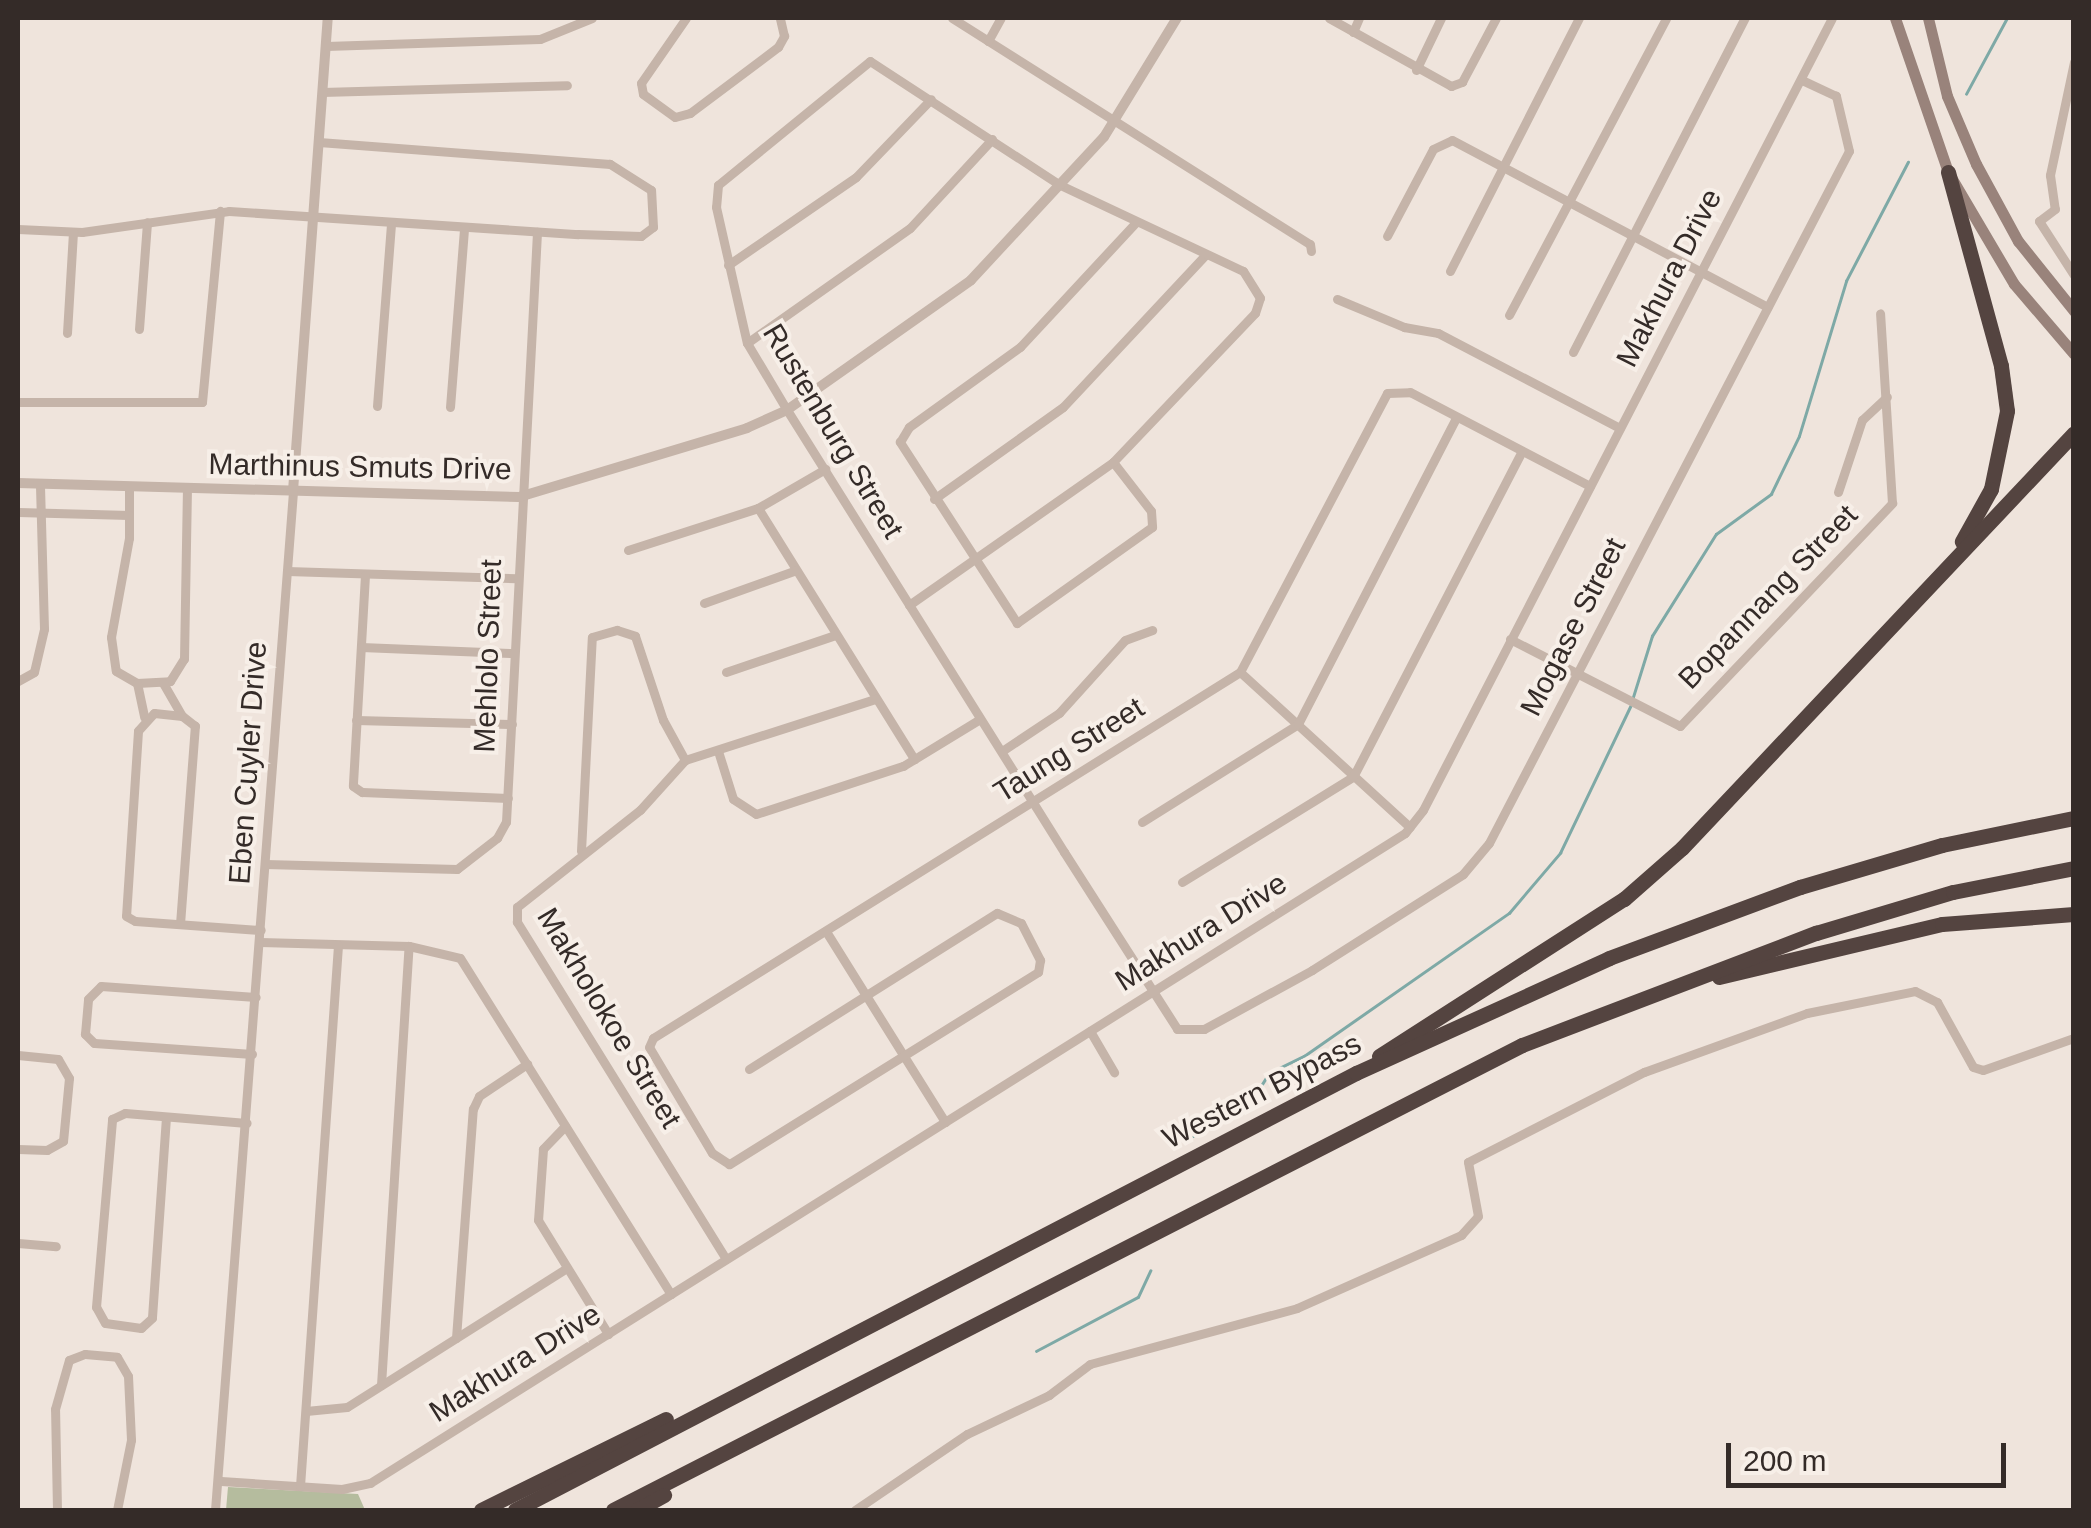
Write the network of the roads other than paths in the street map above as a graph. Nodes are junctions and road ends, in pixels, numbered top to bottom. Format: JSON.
{"nodes":[{"id":1,"x":328,"y":18,"type":"edge"},
{"id":2,"x":592,"y":18,"type":"edge"},
{"id":3,"x":686,"y":18,"type":"edge"},
{"id":4,"x":780,"y":18,"type":"edge"},
{"id":5,"x":952,"y":18,"type":"edge"},
{"id":6,"x":1001,"y":18,"type":"edge"},
{"id":7,"x":1178,"y":18,"type":"edge"},
{"id":8,"x":1328,"y":18,"type":"edge"},
{"id":9,"x":1359,"y":18,"type":"edge"},
{"id":10,"x":1441,"y":18,"type":"edge"},
{"id":11,"x":1496,"y":18,"type":"edge"},
{"id":12,"x":1579,"y":18,"type":"edge"},
{"id":13,"x":1666,"y":18,"type":"edge"},
{"id":14,"x":1745,"y":18,"type":"edge"},
{"id":15,"x":1832,"y":18,"type":"edge"},
{"id":16,"x":1895,"y":18,"type":"edge"},
{"id":17,"x":1928,"y":18,"type":"edge"},
{"id":18,"x":1353,"y":32,"type":"junction"},
{"id":19,"x":988,"y":41,"type":"junction"},
{"id":20,"x":326,"y":46,"type":"junction"},
{"id":21,"x":2074,"y":62,"type":"edge"},
{"id":22,"x":1416,"y":70,"type":"junction"},
{"id":23,"x":1801,"y":80,"type":"junction"},
{"id":24,"x":567,"y":84,"type":"dead end"},
{"id":25,"x":322,"y":92,"type":"junction"},
{"id":26,"x":930,"y":99,"type":"junction"},
{"id":27,"x":1113,"y":124,"type":"junction"},
{"id":28,"x":992,"y":139,"type":"junction"},
{"id":29,"x":318,"y":142,"type":"junction"},
{"id":30,"x":1502,"y":167,"type":"junction"},
{"id":31,"x":1948,"y":172,"type":"junction"},
{"id":32,"x":1060,"y":185,"type":"junction"},
{"id":33,"x":1568,"y":202,"type":"junction"},
{"id":34,"x":220,"y":211,"type":"junction"},
{"id":35,"x":312,"y":216,"type":"junction"},
{"id":36,"x":147,"y":222,"type":"junction"},
{"id":37,"x":1136,"y":222,"type":"junction"},
{"id":38,"x":390,"y":223,"type":"junction"},
{"id":39,"x":464,"y":228,"type":"junction"},
{"id":40,"x":18,"y":229,"type":"edge"},
{"id":41,"x":74,"y":232,"type":"junction"},
{"id":42,"x":538,"y":232,"type":"junction"},
{"id":43,"x":1387,"y":236,"type":"dead end"},
{"id":44,"x":1633,"y":237,"type":"junction"},
{"id":45,"x":1311,"y":251,"type":"dead end"},
{"id":46,"x":1206,"y":254,"type":"junction"},
{"id":47,"x":728,"y":266,"type":"junction"},
{"id":48,"x":1450,"y":271,"type":"dead end"},
{"id":49,"x":1700,"y":272,"type":"junction"},
{"id":50,"x":2074,"y":275,"type":"edge"},
{"id":51,"x":1337,"y":299,"type":"dead end"},
{"id":52,"x":1767,"y":307,"type":"junction"},
{"id":53,"x":2074,"y":311,"type":"edge"},
{"id":54,"x":1880,"y":313,"type":"dead end"},
{"id":55,"x":1508,"y":314,"type":"dead end"},
{"id":56,"x":139,"y":330,"type":"dead end"},
{"id":57,"x":67,"y":333,"type":"dead end"},
{"id":58,"x":747,"y":342,"type":"junction"},
{"id":59,"x":1572,"y":352,"type":"dead end"},
{"id":60,"x":2074,"y":354,"type":"edge"},
{"id":61,"x":1886,"y":396,"type":"junction"},
{"id":62,"x":18,"y":402,"type":"edge"},
{"id":63,"x":377,"y":406,"type":"dead end"},
{"id":64,"x":450,"y":407,"type":"dead end"},
{"id":65,"x":787,"y":410,"type":"junction"},
{"id":66,"x":1456,"y":418,"type":"junction"},
{"id":67,"x":1620,"y":428,"type":"junction"},
{"id":68,"x":2074,"y":433,"type":"edge"},
{"id":69,"x":1522,"y":451,"type":"junction"},
{"id":70,"x":1114,"y":462,"type":"junction"},
{"id":71,"x":825,"y":469,"type":"junction"},
{"id":72,"x":18,"y":483,"type":"edge"},
{"id":73,"x":40,"y":484,"type":"junction"},
{"id":74,"x":129,"y":486,"type":"junction"},
{"id":75,"x":1590,"y":486,"type":"junction"},
{"id":76,"x":187,"y":488,"type":"junction"},
{"id":77,"x":293,"y":491,"type":"junction"},
{"id":78,"x":1838,"y":492,"type":"dead end"},
{"id":79,"x":519,"y":497,"type":"junction"},
{"id":80,"x":934,"y":499,"type":"junction"},
{"id":81,"x":758,"y":508,"type":"junction"},
{"id":82,"x":40,"y":510,"type":"junction"},
{"id":83,"x":18,"y":512,"type":"edge"},
{"id":84,"x":129,"y":515,"type":"junction"},
{"id":85,"x":628,"y":550,"type":"dead end"},
{"id":86,"x":972,"y":561,"type":"junction"},
{"id":87,"x":287,"y":571,"type":"junction"},
{"id":88,"x":794,"y":572,"type":"junction"},
{"id":89,"x":365,"y":575,"type":"junction"},
{"id":90,"x":516,"y":578,"type":"junction"},
{"id":91,"x":704,"y":603,"type":"dead end"},
{"id":92,"x":909,"y":605,"type":"junction"},
{"id":93,"x":1152,"y":630,"type":"dead end"},
{"id":94,"x":1886,"y":632,"type":"junction"},
{"id":95,"x":835,"y":635,"type":"junction"},
{"id":96,"x":1510,"y":639,"type":"junction"},
{"id":97,"x":361,"y":647,"type":"junction"},
{"id":98,"x":514,"y":653,"type":"junction"},
{"id":99,"x":1578,"y":671,"type":"junction"},
{"id":100,"x":726,"y":672,"type":"dead end"},
{"id":101,"x":1240,"y":672,"type":"junction"},
{"id":102,"x":18,"y":681,"type":"edge"},
{"id":103,"x":137,"y":682,"type":"junction"},
{"id":104,"x":162,"y":683,"type":"junction"},
{"id":105,"x":875,"y":699,"type":"junction"},
{"id":106,"x":182,"y":716,"type":"junction"},
{"id":107,"x":144,"y":717,"type":"junction"},
{"id":108,"x":980,"y":719,"type":"junction"},
{"id":109,"x":356,"y":720,"type":"junction"},
{"id":110,"x":512,"y":724,"type":"junction"},
{"id":111,"x":1298,"y":724,"type":"junction"},
{"id":112,"x":718,"y":751,"type":"junction"},
{"id":113,"x":1002,"y":751,"type":"junction"},
{"id":114,"x":914,"y":759,"type":"junction"},
{"id":115,"x":685,"y":760,"type":"junction"},
{"id":116,"x":1353,"y":777,"type":"junction"},
{"id":117,"x":508,"y":798,"type":"junction"},
{"id":118,"x":1033,"y":802,"type":"junction"},
{"id":119,"x":2074,"y":818,"type":"edge"},
{"id":120,"x":1142,"y":822,"type":"dead end"},
{"id":121,"x":1410,"y":827,"type":"junction"},
{"id":122,"x":582,"y":852,"type":"junction"},
{"id":123,"x":266,"y":864,"type":"junction"},
{"id":124,"x":2074,"y":868,"type":"edge"},
{"id":125,"x":1182,"y":882,"type":"dead end"},
{"id":126,"x":2074,"y":914,"type":"edge"},
{"id":127,"x":180,"y":924,"type":"junction"},
{"id":128,"x":261,"y":930,"type":"junction"},
{"id":129,"x":827,"y":933,"type":"junction"},
{"id":130,"x":260,"y":942,"type":"junction"},
{"id":131,"x":338,"y":945,"type":"junction"},
{"id":132,"x":410,"y":946,"type":"junction"},
{"id":133,"x":1152,"y":992,"type":"junction"},
{"id":134,"x":865,"y":994,"type":"junction"},
{"id":135,"x":256,"y":997,"type":"junction"},
{"id":136,"x":1636,"y":998,"type":"junction"},
{"id":137,"x":1090,"y":1031,"type":"junction"},
{"id":138,"x":2074,"y":1038,"type":"edge"},
{"id":139,"x":252,"y":1054,"type":"junction"},
{"id":140,"x":18,"y":1055,"type":"edge"},
{"id":141,"x":903,"y":1056,"type":"junction"},
{"id":142,"x":527,"y":1064,"type":"junction"},
{"id":143,"x":749,"y":1069,"type":"dead end"},
{"id":144,"x":1114,"y":1072,"type":"dead end"},
{"id":145,"x":1356,"y":1073,"type":"junction"},
{"id":146,"x":166,"y":1117,"type":"junction"},
{"id":147,"x":945,"y":1122,"type":"junction"},
{"id":148,"x":247,"y":1123,"type":"junction"},
{"id":149,"x":565,"y":1126,"type":"junction"},
{"id":150,"x":18,"y":1148,"type":"edge"},
{"id":151,"x":18,"y":1243,"type":"edge"},
{"id":152,"x":56,"y":1246,"type":"dead end"},
{"id":153,"x":726,"y":1259,"type":"junction"},
{"id":154,"x":567,"y":1268,"type":"junction"},
{"id":155,"x":671,"y":1294,"type":"junction"},
{"id":156,"x":608,"y":1334,"type":"junction"},
{"id":157,"x":456,"y":1338,"type":"junction"},
{"id":158,"x":766,"y":1376,"type":"junction"},
{"id":159,"x":381,"y":1385,"type":"junction"},
{"id":160,"x":306,"y":1411,"type":"junction"},
{"id":161,"x":780,"y":1426,"type":"junction"},
{"id":162,"x":221,"y":1481,"type":"junction"},
{"id":163,"x":300,"y":1486,"type":"junction"},
{"id":164,"x":57,"y":1510,"type":"edge"},
{"id":165,"x":117,"y":1510,"type":"edge"},
{"id":166,"x":215,"y":1510,"type":"edge"},
{"id":167,"x":481,"y":1510,"type":"edge"},
{"id":168,"x":515,"y":1510,"type":"edge"},
{"id":169,"x":613,"y":1510,"type":"edge"},
{"id":170,"x":637,"y":1510,"type":"edge"},
{"id":171,"x":854,"y":1510,"type":"edge"}],
"edges":[{"from":1,"to":20,"type":"street","name":"Eben Cuyler Drive"},
{"from":2,"to":20,"type":"street"},
{"from":3,"to":4,"type":"street"},
{"from":5,"to":19,"type":"street"},
{"from":6,"to":19,"type":"street"},
{"from":7,"to":27,"type":"street","name":"Marthinus Smuts Drive"},
{"from":8,"to":18,"type":"street"},
{"from":9,"to":18,"type":"street"},
{"from":10,"to":22,"type":"street"},
{"from":11,"to":22,"type":"street"},
{"from":12,"to":30,"type":"street"},
{"from":13,"to":33,"type":"street"},
{"from":14,"to":44,"type":"street"},
{"from":15,"to":23,"type":"street","name":"Makhura Drive"},
{"from":16,"to":31,"type":"main road"},
{"from":17,"to":53,"type":"main road"},
{"from":18,"to":22,"type":"street"},
{"from":19,"to":27,"type":"street"},
{"from":20,"to":25,"type":"street","name":"Eben Cuyler Drive"},
{"from":21,"to":50,"type":"street"},
{"from":23,"to":49,"type":"street","name":"Makhura Drive"},
{"from":23,"to":52,"type":"street","name":"Mogase Street"},
{"from":24,"to":25,"type":"street"},
{"from":25,"to":29,"type":"street","name":"Eben Cuyler Drive"},
{"from":26,"to":28,"type":"street","name":"Rustenburg Street"},
{"from":26,"to":47,"type":"street"},
{"from":26,"to":47,"type":"street","name":"Rustenburg Street"},
{"from":27,"to":32,"type":"street","name":"Marthinus Smuts Drive"},
{"from":27,"to":45,"type":"street"},
{"from":28,"to":32,"type":"street","name":"Rustenburg Street"},
{"from":28,"to":58,"type":"street"},
{"from":29,"to":35,"type":"street","name":"Eben Cuyler Drive"},
{"from":29,"to":42,"type":"street"},
{"from":30,"to":33,"type":"street"},
{"from":30,"to":43,"type":"street"},
{"from":30,"to":48,"type":"street"},
{"from":31,"to":60,"type":"main road"},
{"from":31,"to":94,"type":"highway"},
{"from":32,"to":37,"type":"street","name":"Rustenburg Street"},
{"from":32,"to":65,"type":"street","name":"Marthinus Smuts Drive"},
{"from":33,"to":44,"type":"street"},
{"from":33,"to":55,"type":"street"},
{"from":34,"to":35,"type":"street"},
{"from":34,"to":36,"type":"street"},
{"from":34,"to":62,"type":"street"},
{"from":35,"to":38,"type":"street"},
{"from":35,"to":77,"type":"street","name":"Eben Cuyler Drive"},
{"from":36,"to":41,"type":"street"},
{"from":36,"to":56,"type":"street"},
{"from":37,"to":46,"type":"street","name":"Rustenburg Street"},
{"from":37,"to":80,"type":"street"},
{"from":38,"to":39,"type":"street"},
{"from":38,"to":63,"type":"street"},
{"from":39,"to":42,"type":"street"},
{"from":39,"to":64,"type":"street"},
{"from":40,"to":41,"type":"street"},
{"from":41,"to":57,"type":"street"},
{"from":42,"to":79,"type":"street","name":"Mehlolo Street"},
{"from":44,"to":49,"type":"street"},
{"from":44,"to":59,"type":"street"},
{"from":46,"to":70,"type":"street","name":"Rustenburg Street"},
{"from":46,"to":80,"type":"street"},
{"from":47,"to":58,"type":"street","name":"Rustenburg Street"},
{"from":49,"to":52,"type":"street"},
{"from":49,"to":67,"type":"street","name":"Makhura Drive"},
{"from":51,"to":67,"type":"street"},
{"from":52,"to":99,"type":"street","name":"Mogase Street"},
{"from":54,"to":61,"type":"street","name":"Bopannang Street"},
{"from":58,"to":65,"type":"street","name":"Rustenburg Street"},
{"from":61,"to":78,"type":"street"},
{"from":61,"to":99,"type":"street","name":"Bopannang Street"},
{"from":65,"to":71,"type":"street","name":"Rustenburg Street"},
{"from":65,"to":79,"type":"street","name":"Marthinus Smuts Drive"},
{"from":66,"to":69,"type":"street"},
{"from":66,"to":101,"type":"street","name":"Taung Street"},
{"from":66,"to":111,"type":"street"},
{"from":67,"to":75,"type":"street","name":"Makhura Drive"},
{"from":68,"to":94,"type":"highway"},
{"from":69,"to":75,"type":"street"},
{"from":69,"to":116,"type":"street"},
{"from":70,"to":86,"type":"street"},
{"from":70,"to":86,"type":"street"},
{"from":71,"to":81,"type":"street"},
{"from":71,"to":92,"type":"street","name":"Rustenburg Street"},
{"from":72,"to":73,"type":"street","name":"Marthinus Smuts Drive"},
{"from":73,"to":74,"type":"street","name":"Marthinus Smuts Drive"},
{"from":73,"to":82,"type":"street"},
{"from":74,"to":76,"type":"street","name":"Marthinus Smuts Drive"},
{"from":74,"to":84,"type":"street"},
{"from":75,"to":96,"type":"street","name":"Makhura Drive"},
{"from":76,"to":77,"type":"street","name":"Marthinus Smuts Drive"},
{"from":76,"to":104,"type":"street"},
{"from":77,"to":79,"type":"street","name":"Marthinus Smuts Drive"},
{"from":77,"to":87,"type":"street","name":"Eben Cuyler Drive"},
{"from":79,"to":90,"type":"street","name":"Mehlolo Street"},
{"from":80,"to":86,"type":"street"},
{"from":81,"to":85,"type":"street"},
{"from":81,"to":88,"type":"street"},
{"from":82,"to":83,"type":"street"},
{"from":82,"to":84,"type":"street"},
{"from":82,"to":102,"type":"street"},
{"from":84,"to":103,"type":"street"},
{"from":86,"to":92,"type":"street"},
{"from":87,"to":89,"type":"street"},
{"from":87,"to":123,"type":"street","name":"Eben Cuyler Drive"},
{"from":88,"to":91,"type":"street"},
{"from":88,"to":95,"type":"street"},
{"from":89,"to":90,"type":"street"},
{"from":89,"to":97,"type":"street"},
{"from":90,"to":98,"type":"street","name":"Mehlolo Street"},
{"from":92,"to":108,"type":"street","name":"Rustenburg Street"},
{"from":93,"to":113,"type":"street"},
{"from":94,"to":145,"type":"highway"},
{"from":95,"to":100,"type":"street"},
{"from":95,"to":105,"type":"street"},
{"from":96,"to":99,"type":"street","name":"Bopannang Street"},
{"from":96,"to":121,"type":"street","name":"Makhura Drive"},
{"from":97,"to":98,"type":"street"},
{"from":97,"to":109,"type":"street"},
{"from":98,"to":110,"type":"street","name":"Mehlolo Street"},
{"from":99,"to":133,"type":"street","name":"Mogase Street"},
{"from":101,"to":111,"type":"street"},
{"from":101,"to":118,"type":"street","name":"Taung Street"},
{"from":103,"to":104,"type":"street"},
{"from":103,"to":107,"type":"street"},
{"from":104,"to":106,"type":"street"},
{"from":105,"to":112,"type":"street"},
{"from":105,"to":114,"type":"street"},
{"from":106,"to":107,"type":"street"},
{"from":106,"to":127,"type":"street"},
{"from":107,"to":127,"type":"street"},
{"from":108,"to":113,"type":"street","name":"Rustenburg Street"},
{"from":108,"to":114,"type":"street"},
{"from":109,"to":110,"type":"street"},
{"from":109,"to":117,"type":"street"},
{"from":110,"to":117,"type":"street","name":"Mehlolo Street"},
{"from":111,"to":116,"type":"street"},
{"from":111,"to":120,"type":"street"},
{"from":112,"to":114,"type":"street"},
{"from":112,"to":115,"type":"street"},
{"from":113,"to":118,"type":"street","name":"Rustenburg Street"},
{"from":115,"to":122,"type":"street","name":"Makholokoe Street"},
{"from":115,"to":122,"type":"street"},
{"from":116,"to":121,"type":"street"},
{"from":116,"to":125,"type":"street"},
{"from":117,"to":123,"type":"street","name":"Mehlolo Street"},
{"from":118,"to":129,"type":"street","name":"Taung Street"},
{"from":118,"to":133,"type":"street","name":"Rustenburg Street"},
{"from":119,"to":145,"type":"highway","name":"Western Bypass"},
{"from":121,"to":133,"type":"street","name":"Makhura Drive"},
{"from":122,"to":153,"type":"street","name":"Makholokoe Street"},
{"from":123,"to":128,"type":"street","name":"Eben Cuyler Drive"},
{"from":124,"to":136,"type":"highway"},
{"from":126,"to":136,"type":"highway"},
{"from":127,"to":128,"type":"street"},
{"from":128,"to":130,"type":"street","name":"Eben Cuyler Drive"},
{"from":129,"to":134,"type":"street"},
{"from":129,"to":141,"type":"street","name":"Taung Street"},
{"from":130,"to":131,"type":"street"},
{"from":130,"to":135,"type":"street","name":"Eben Cuyler Drive"},
{"from":131,"to":132,"type":"street"},
{"from":131,"to":160,"type":"street"},
{"from":132,"to":142,"type":"street"},
{"from":132,"to":159,"type":"street"},
{"from":133,"to":137,"type":"street","name":"Makhura Drive"},
{"from":134,"to":141,"type":"street"},
{"from":134,"to":141,"type":"street"},
{"from":134,"to":143,"type":"street"},
{"from":135,"to":139,"type":"street","name":"Eben Cuyler Drive"},
{"from":135,"to":139,"type":"street"},
{"from":136,"to":161,"type":"highway"},
{"from":137,"to":144,"type":"street"},
{"from":137,"to":147,"type":"street","name":"Makhura Drive"},
{"from":138,"to":171,"type":"street"},
{"from":139,"to":148,"type":"street","name":"Eben Cuyler Drive"},
{"from":140,"to":150,"type":"street"},
{"from":141,"to":147,"type":"street"},
{"from":142,"to":149,"type":"street"},
{"from":142,"to":157,"type":"street"},
{"from":145,"to":158,"type":"highway","name":"Western Bypass"},
{"from":146,"to":146,"type":"street"},
{"from":146,"to":148,"type":"street"},
{"from":147,"to":153,"type":"street","name":"Makhura Drive"},
{"from":148,"to":162,"type":"street","name":"Eben Cuyler Drive"},
{"from":149,"to":154,"type":"street"},
{"from":149,"to":155,"type":"street"},
{"from":151,"to":152,"type":"street"},
{"from":153,"to":155,"type":"street","name":"Makhura Drive"},
{"from":154,"to":156,"type":"street"},
{"from":154,"to":157,"type":"street"},
{"from":155,"to":156,"type":"street","name":"Makhura Drive"},
{"from":156,"to":163,"type":"street","name":"Makhura Drive"},
{"from":157,"to":159,"type":"street"},
{"from":158,"to":167,"type":"highway"},
{"from":158,"to":168,"type":"highway","name":"Western Bypass"},
{"from":159,"to":160,"type":"street"},
{"from":160,"to":163,"type":"street"},
{"from":161,"to":169,"type":"highway"},
{"from":161,"to":170,"type":"highway"},
{"from":162,"to":163,"type":"street","name":"Makhura Drive"},
{"from":162,"to":166,"type":"street","name":"Eben Cuyler Drive"},
{"from":164,"to":165,"type":"street"}]}
